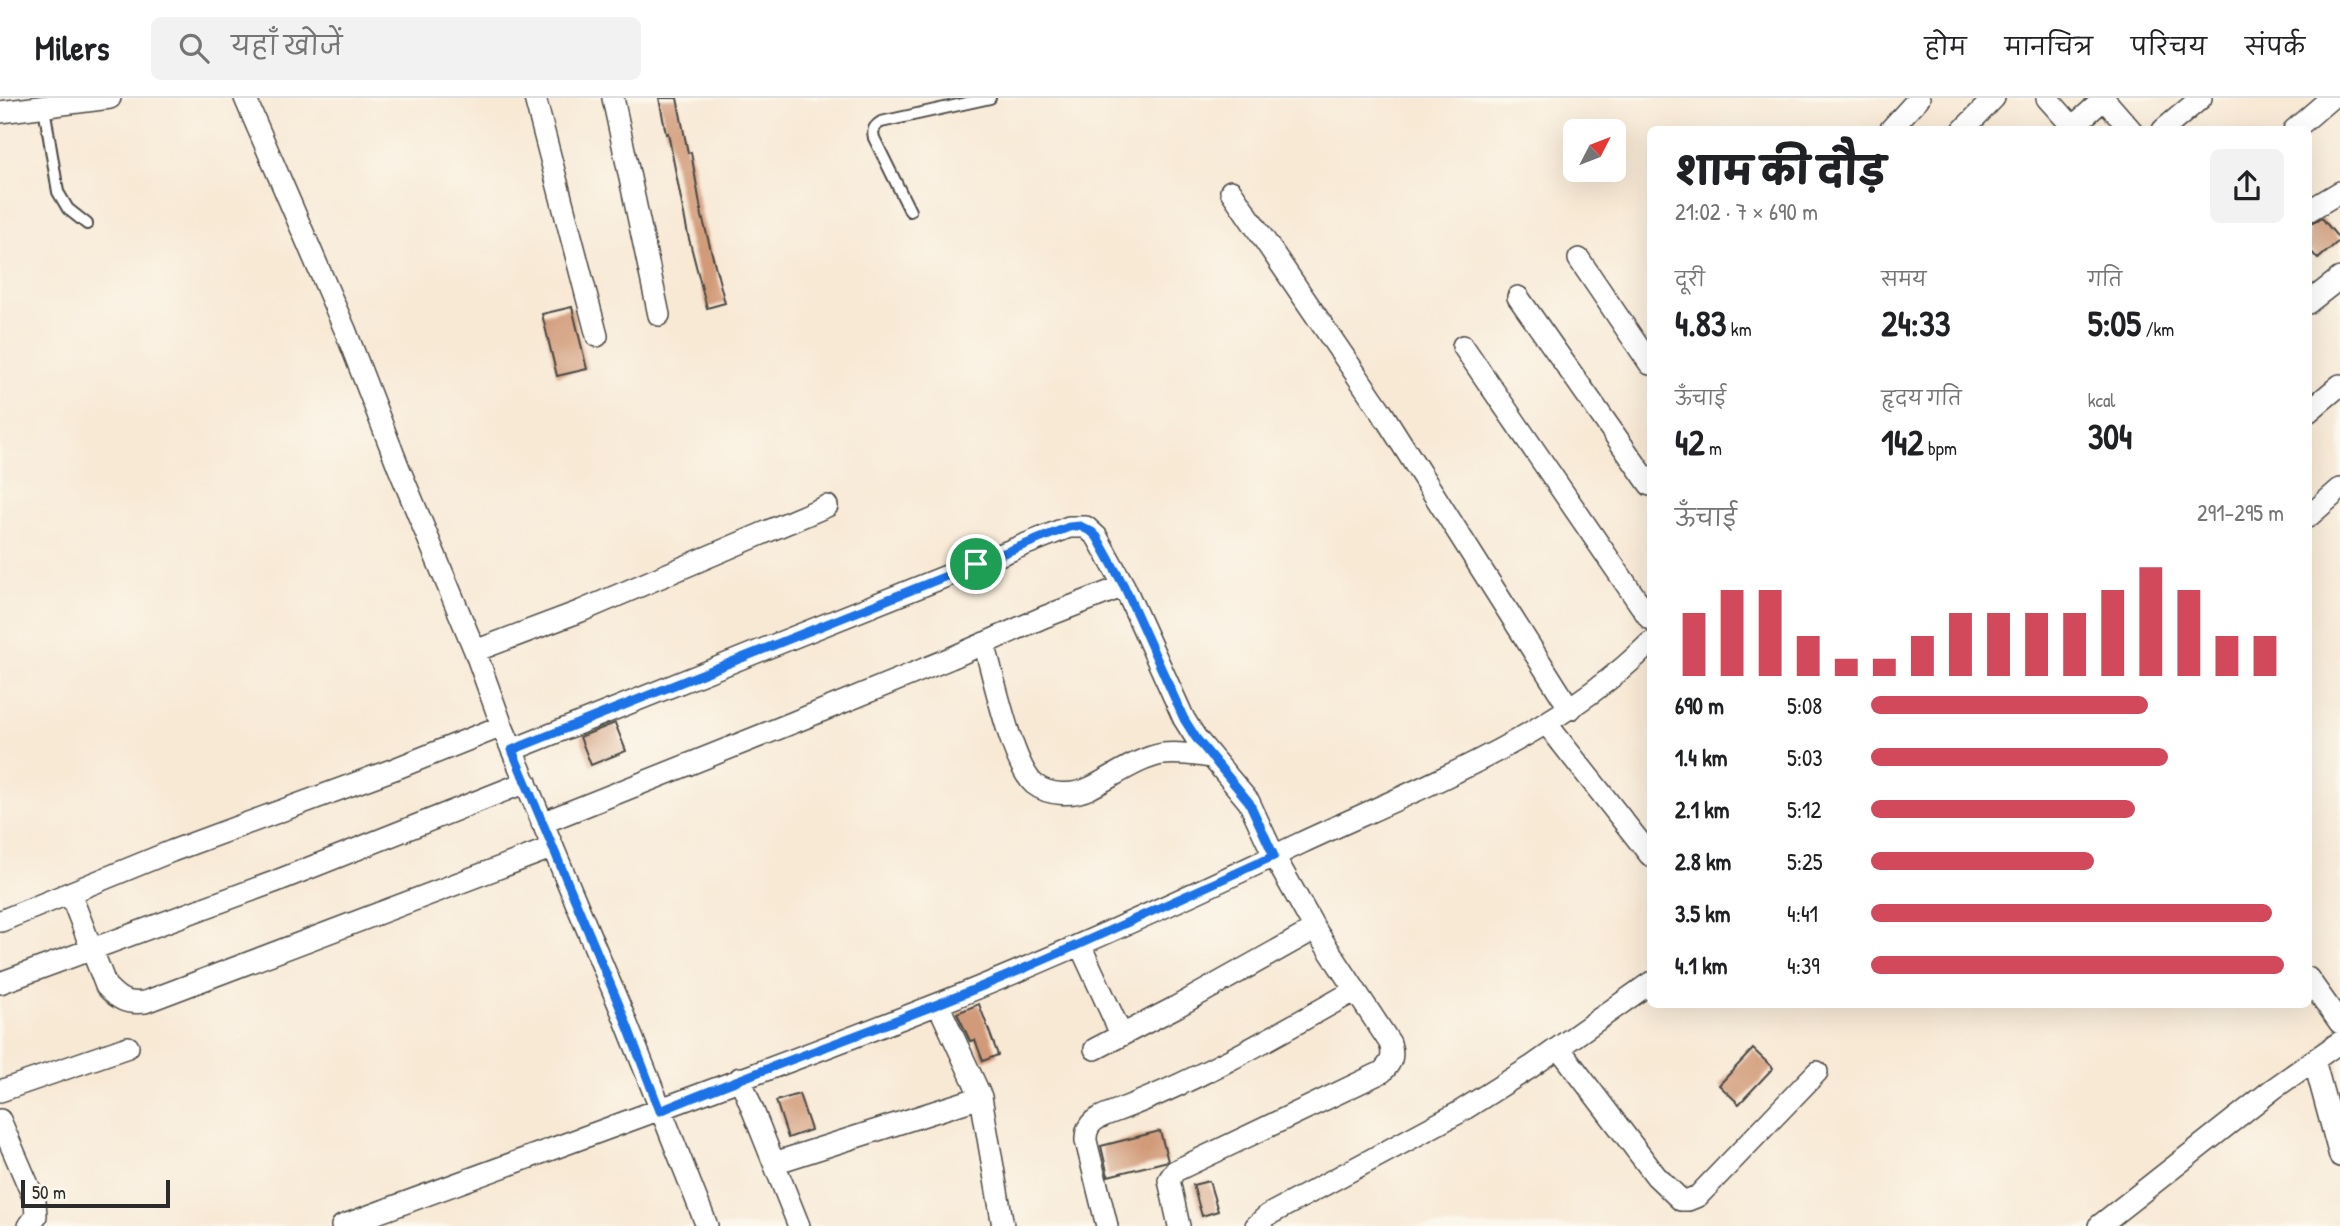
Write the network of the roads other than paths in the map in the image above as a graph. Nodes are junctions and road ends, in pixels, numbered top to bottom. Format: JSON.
{"nodes":[{"id":1,"x":110,"y":98,"type":"edge"},
{"id":2,"x":245,"y":98,"type":"edge"},
{"id":3,"x":535,"y":98,"type":"edge"},
{"id":4,"x":613,"y":98,"type":"edge"},
{"id":5,"x":990,"y":98,"type":"edge"},
{"id":6,"x":1919,"y":98,"type":"edge"},
{"id":7,"x":1994,"y":98,"type":"edge"},
{"id":8,"x":2046,"y":98,"type":"edge"},
{"id":9,"x":2201,"y":98,"type":"edge"},
{"id":10,"x":2331,"y":98,"type":"edge"},
{"id":11,"x":2103,"y":99,"type":"edge"},
{"id":12,"x":65,"y":101,"type":"edge"},
{"id":13,"x":44,"y":107,"type":"junction"},
{"id":14,"x":0,"y":112,"type":"edge"},
{"id":15,"x":1894,"y":126,"type":"edge"},
{"id":16,"x":1968,"y":126,"type":"edge"},
{"id":17,"x":2068,"y":126,"type":"edge"},
{"id":18,"x":2072,"y":126,"type":"edge"},
{"id":19,"x":2127,"y":126,"type":"edge"},
{"id":20,"x":2168,"y":126,"type":"edge"},
{"id":21,"x":2299,"y":126,"type":"edge"},
{"id":22,"x":1231,"y":191,"type":"dead end"},
{"id":23,"x":2340,"y":192,"type":"edge"},
{"id":24,"x":2312,"y":209,"type":"edge"},
{"id":25,"x":910,"y":211,"type":"dead end"},
{"id":26,"x":87,"y":224,"type":"dead end"},
{"id":27,"x":1579,"y":259,"type":"dead end"},
{"id":28,"x":2340,"y":278,"type":"edge"},
{"id":29,"x":1518,"y":296,"type":"dead end"},
{"id":30,"x":2312,"y":300,"type":"edge"},
{"id":31,"x":659,"y":315,"type":"dead end"},
{"id":32,"x":597,"y":336,"type":"dead end"},
{"id":33,"x":1463,"y":346,"type":"dead end"},
{"id":34,"x":1647,"y":360,"type":"edge"},
{"id":35,"x":2340,"y":385,"type":"edge"},
{"id":36,"x":2312,"y":409,"type":"edge"},
{"id":37,"x":1647,"y":481,"type":"edge"},
{"id":38,"x":2340,"y":489,"type":"edge"},
{"id":39,"x":827,"y":506,"type":"dead end"},
{"id":40,"x":2312,"y":514,"type":"edge"},
{"id":41,"x":1124,"y":586,"type":"junction"},
{"id":42,"x":1647,"y":615,"type":"edge"},
{"id":43,"x":984,"y":643,"type":"junction"},
{"id":44,"x":1647,"y":646,"type":"edge"},
{"id":45,"x":475,"y":651,"type":"junction"},
{"id":46,"x":1570,"y":709,"type":"junction"},
{"id":47,"x":1546,"y":723,"type":"junction"},
{"id":48,"x":502,"y":726,"type":"junction"},
{"id":49,"x":512,"y":750,"type":"junction"},
{"id":50,"x":1211,"y":757,"type":"junction"},
{"id":51,"x":526,"y":782,"type":"junction"},
{"id":52,"x":542,"y":823,"type":"junction"},
{"id":53,"x":551,"y":848,"type":"junction"},
{"id":54,"x":1647,"y":851,"type":"edge"},
{"id":55,"x":1274,"y":856,"type":"junction"},
{"id":56,"x":70,"y":893,"type":"junction"},
{"id":57,"x":1,"y":921,"type":"edge"},
{"id":58,"x":1315,"y":929,"type":"junction"},
{"id":59,"x":1080,"y":945,"type":"junction"},
{"id":60,"x":90,"y":949,"type":"junction"},
{"id":61,"x":0,"y":983,"type":"edge"},
{"id":62,"x":2312,"y":984,"type":"edge"},
{"id":63,"x":1647,"y":986,"type":"edge"},
{"id":64,"x":1354,"y":991,"type":"junction"},
{"id":65,"x":938,"y":1004,"type":"junction"},
{"id":66,"x":2340,"y":1023,"type":"edge"},
{"id":67,"x":1121,"y":1034,"type":"junction"},
{"id":68,"x":2340,"y":1042,"type":"edge"},
{"id":69,"x":128,"y":1047,"type":"dead end"},
{"id":70,"x":1559,"y":1048,"type":"junction"},
{"id":71,"x":1095,"y":1049,"type":"dead end"},
{"id":72,"x":2314,"y":1060,"type":"junction"},
{"id":73,"x":1817,"y":1072,"type":"dead end"},
{"id":74,"x":740,"y":1078,"type":"junction"},
{"id":75,"x":0,"y":1090,"type":"edge"},
{"id":76,"x":981,"y":1097,"type":"junction"},
{"id":77,"x":660,"y":1111,"type":"junction"},
{"id":78,"x":0,"y":1120,"type":"edge"},
{"id":79,"x":2340,"y":1156,"type":"edge"},
{"id":80,"x":774,"y":1163,"type":"junction"},
{"id":81,"x":389,"y":1218,"type":"edge"},
{"id":82,"x":29,"y":1226,"type":"edge"},
{"id":83,"x":342,"y":1226,"type":"edge"},
{"id":84,"x":707,"y":1226,"type":"edge"},
{"id":85,"x":799,"y":1226,"type":"edge"},
{"id":86,"x":1003,"y":1226,"type":"edge"},
{"id":87,"x":1107,"y":1226,"type":"edge"},
{"id":88,"x":1179,"y":1226,"type":"edge"},
{"id":89,"x":1256,"y":1226,"type":"edge"},
{"id":90,"x":2099,"y":1226,"type":"edge"}],
"edges":[{"from":1,"to":12,"type":"street"},
{"from":2,"to":45,"type":"street"},
{"from":3,"to":32,"type":"street"},
{"from":4,"to":31,"type":"street"},
{"from":5,"to":25,"type":"lane"},
{"from":6,"to":15,"type":"street"},
{"from":7,"to":16,"type":"street"},
{"from":8,"to":17,"type":"street"},
{"from":9,"to":20,"type":"street"},
{"from":10,"to":21,"type":"street"},
{"from":11,"to":18,"type":"street"},
{"from":11,"to":19,"type":"street"},
{"from":12,"to":13,"type":"street"},
{"from":13,"to":14,"type":"street"},
{"from":13,"to":26,"type":"lane"},
{"from":22,"to":46,"type":"street"},
{"from":23,"to":24,"type":"street"},
{"from":27,"to":34,"type":"street"},
{"from":28,"to":30,"type":"street"},
{"from":29,"to":37,"type":"street"},
{"from":33,"to":42,"type":"street"},
{"from":35,"to":36,"type":"street"},
{"from":38,"to":40,"type":"street"},
{"from":39,"to":45,"type":"street"},
{"from":41,"to":43,"type":"street"},
{"from":41,"to":49,"type":"street"},
{"from":41,"to":50,"type":"street"},
{"from":43,"to":50,"type":"street"},
{"from":43,"to":52,"type":"street"},
{"from":44,"to":46,"type":"street"},
{"from":45,"to":48,"type":"street"},
{"from":46,"to":47,"type":"street"},
{"from":47,"to":54,"type":"street"},
{"from":47,"to":55,"type":"street"},
{"from":48,"to":49,"type":"street"},
{"from":48,"to":56,"type":"street"},
{"from":49,"to":51,"type":"street"},
{"from":50,"to":55,"type":"street"},
{"from":51,"to":52,"type":"street"},
{"from":51,"to":60,"type":"street"},
{"from":52,"to":53,"type":"street"},
{"from":53,"to":60,"type":"street"},
{"from":53,"to":77,"type":"street"},
{"from":55,"to":58,"type":"street"},
{"from":55,"to":59,"type":"street"},
{"from":56,"to":57,"type":"street"},
{"from":56,"to":60,"type":"street"},
{"from":58,"to":64,"type":"street"},
{"from":58,"to":67,"type":"street"},
{"from":59,"to":65,"type":"street"},
{"from":59,"to":67,"type":"street"},
{"from":60,"to":61,"type":"street"},
{"from":62,"to":66,"type":"street"},
{"from":63,"to":70,"type":"street"},
{"from":64,"to":87,"type":"street"},
{"from":64,"to":88,"type":"street"},
{"from":65,"to":74,"type":"street"},
{"from":65,"to":76,"type":"street"},
{"from":67,"to":71,"type":"street"},
{"from":68,"to":72,"type":"street"},
{"from":69,"to":75,"type":"street"},
{"from":70,"to":73,"type":"street"},
{"from":70,"to":89,"type":"street"},
{"from":72,"to":79,"type":"street"},
{"from":72,"to":90,"type":"street"},
{"from":74,"to":77,"type":"street"},
{"from":74,"to":80,"type":"street"},
{"from":76,"to":80,"type":"street"},
{"from":76,"to":86,"type":"street"},
{"from":77,"to":81,"type":"street"},
{"from":77,"to":84,"type":"street"},
{"from":78,"to":82,"type":"street"},
{"from":80,"to":85,"type":"street"},
{"from":81,"to":83,"type":"street"}]}
